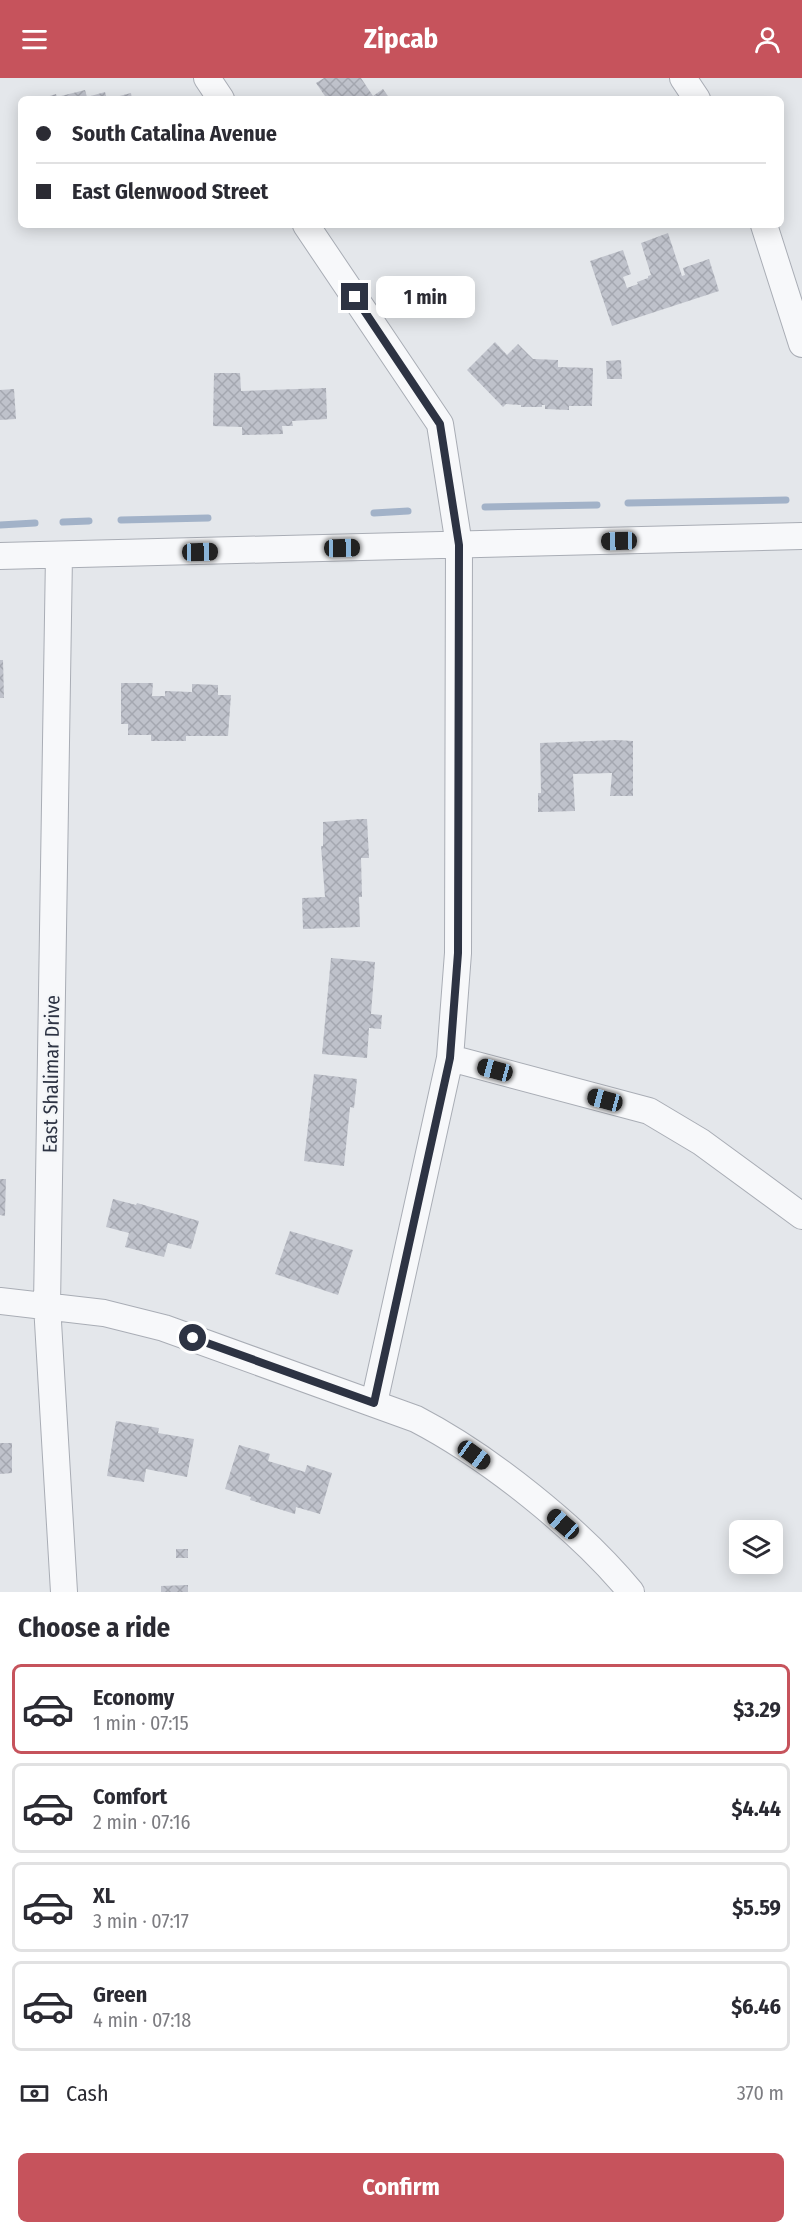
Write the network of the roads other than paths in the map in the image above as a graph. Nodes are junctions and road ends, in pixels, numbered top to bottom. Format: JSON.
{"nodes":[{"id":1,"x":207,"y":78,"type":"edge"},
{"id":2,"x":683,"y":78,"type":"edge"},
{"id":3,"x":219,"y":96,"type":"edge"},
{"id":4,"x":695,"y":96,"type":"edge"},
{"id":5,"x":308,"y":228,"type":"edge"},
{"id":6,"x":765,"y":228,"type":"edge"},
{"id":7,"x":802,"y":344,"type":"edge"},
{"id":8,"x":802,"y":536,"type":"edge"},
{"id":9,"x":459,"y":545,"type":"junction"},
{"id":10,"x":59,"y":555,"type":"junction"},
{"id":11,"x":0,"y":556,"type":"edge"},
{"id":12,"x":450,"y":1058,"type":"junction"},
{"id":13,"x":802,"y":1216,"type":"edge"},
{"id":14,"x":0,"y":1300,"type":"edge"},
{"id":15,"x":47,"y":1305,"type":"junction"},
{"id":16,"x":374,"y":1403,"type":"junction"},
{"id":17,"x":64,"y":1592,"type":"edge"},
{"id":18,"x":631,"y":1592,"type":"edge"}],
"edges":[{"from":1,"to":3,"type":"street"},
{"from":2,"to":4,"type":"street"},
{"from":5,"to":9,"type":"street"},
{"from":6,"to":7,"type":"street"},
{"from":8,"to":9,"type":"street"},
{"from":9,"to":10,"type":"street"},
{"from":9,"to":12,"type":"street"},
{"from":10,"to":11,"type":"street"},
{"from":10,"to":15,"type":"street","name":"East Shalimar Drive"},
{"from":12,"to":13,"type":"street"},
{"from":12,"to":16,"type":"street"},
{"from":14,"to":15,"type":"street"},
{"from":15,"to":16,"type":"street"},
{"from":15,"to":17,"type":"street","name":"East Shalimar Drive"},
{"from":16,"to":18,"type":"street"}]}
